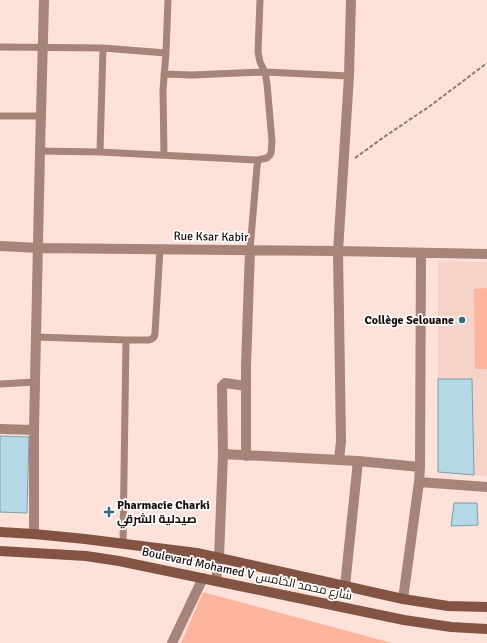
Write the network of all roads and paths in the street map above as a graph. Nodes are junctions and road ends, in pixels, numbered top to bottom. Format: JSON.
{"nodes":[{"id":1,"x":44,"y":0,"type":"edge"},
{"id":2,"x":168,"y":0,"type":"edge"},
{"id":3,"x":260,"y":0,"type":"edge"},
{"id":4,"x":351,"y":0,"type":"edge"},
{"id":5,"x":0,"y":47,"type":"edge"},
{"id":6,"x":43,"y":47,"type":"junction"},
{"id":7,"x":103,"y":48,"type":"junction"},
{"id":8,"x":166,"y":53,"type":"junction"},
{"id":9,"x":487,"y":63,"type":"edge"},
{"id":10,"x":265,"y":72,"type":"junction"},
{"id":11,"x":164,"y":74,"type":"junction"},
{"id":12,"x":349,"y":76,"type":"junction"},
{"id":13,"x":0,"y":116,"type":"edge"},
{"id":14,"x":41,"y":116,"type":"junction"},
{"id":15,"x":40,"y":151,"type":"junction"},
{"id":16,"x":100,"y":152,"type":"junction"},
{"id":17,"x":164,"y":155,"type":"junction"},
{"id":18,"x":258,"y":160,"type":"junction"},
{"id":19,"x":344,"y":167,"type":"junction"},
{"id":20,"x":0,"y":246,"type":"edge"},
{"id":21,"x":38,"y":248,"type":"junction"},
{"id":22,"x":160,"y":249,"type":"junction"},
{"id":23,"x":250,"y":250,"type":"junction"},
{"id":24,"x":338,"y":250,"type":"junction"},
{"id":25,"x":421,"y":253,"type":"junction"},
{"id":26,"x":487,"y":254,"type":"edge"},
{"id":27,"x":36,"y":337,"type":"junction"},
{"id":28,"x":126,"y":340,"type":"junction"},
{"id":29,"x":35,"y":382,"type":"junction"},
{"id":30,"x":0,"y":384,"type":"edge"},
{"id":31,"x":246,"y":386,"type":"junction"},
{"id":32,"x":0,"y":429,"type":"edge"},
{"id":33,"x":34,"y":430,"type":"junction"},
{"id":34,"x":223,"y":454,"type":"junction"},
{"id":35,"x":246,"y":456,"type":"junction"},
{"id":36,"x":339,"y":460,"type":"junction"},
{"id":37,"x":358,"y":461,"type":"junction"},
{"id":38,"x":420,"y":467,"type":"junction"},
{"id":39,"x":419,"y":482,"type":"junction"},
{"id":40,"x":487,"y":487,"type":"edge"},
{"id":41,"x":0,"y":532,"type":"edge"},
{"id":42,"x":34,"y":534,"type":"junction"},
{"id":43,"x":123,"y":543,"type":"junction"},
{"id":44,"x":0,"y":552,"type":"edge"},
{"id":45,"x":219,"y":558,"type":"junction"},
{"id":46,"x":203,"y":578,"type":"junction"},
{"id":47,"x":216,"y":580,"type":"junction"},
{"id":48,"x":344,"y":586,"type":"junction"},
{"id":49,"x":403,"y":599,"type":"junction"},
{"id":50,"x":487,"y":607,"type":"edge"},
{"id":51,"x":487,"y":630,"type":"edge"},
{"id":52,"x":172,"y":643,"type":"edge"}],
"edges":[{"from":1,"to":6,"type":"street"},
{"from":2,"to":8,"type":"lane"},
{"from":3,"to":10,"type":"lane"},
{"from":4,"to":12,"type":"street"},
{"from":5,"to":6,"type":"lane"},
{"from":6,"to":7,"type":"lane"},
{"from":6,"to":14,"type":"street"},
{"from":7,"to":8,"type":"lane"},
{"from":7,"to":16,"type":"lane"},
{"from":8,"to":11,"type":"lane"},
{"from":9,"to":19,"type":"path"},
{"from":10,"to":11,"type":"lane"},
{"from":10,"to":12,"type":"lane"},
{"from":10,"to":18,"type":"lane"},
{"from":11,"to":17,"type":"lane"},
{"from":12,"to":19,"type":"street"},
{"from":13,"to":14,"type":"lane"},
{"from":14,"to":15,"type":"street"},
{"from":15,"to":16,"type":"lane"},
{"from":15,"to":21,"type":"street"},
{"from":16,"to":17,"type":"lane"},
{"from":17,"to":18,"type":"lane"},
{"from":18,"to":23,"type":"lane"},
{"from":19,"to":24,"type":"street"},
{"from":20,"to":21,"type":"street","name":"Rue Ksar Kabir"},
{"from":21,"to":22,"type":"street","name":"Rue Ksar Kabir"},
{"from":21,"to":27,"type":"street"},
{"from":22,"to":23,"type":"street","name":"Rue Ksar Kabir"},
{"from":22,"to":28,"type":"lane"},
{"from":23,"to":24,"type":"street","name":"Rue Ksar Kabir"},
{"from":23,"to":31,"type":"street"},
{"from":24,"to":25,"type":"street","name":"Rue Ksar Kabir"},
{"from":24,"to":36,"type":"street"},
{"from":25,"to":26,"type":"street","name":"Rue Ksar Kabir"},
{"from":25,"to":38,"type":"street"},
{"from":27,"to":28,"type":"lane"},
{"from":27,"to":29,"type":"street"},
{"from":28,"to":43,"type":"lane"},
{"from":29,"to":30,"type":"lane"},
{"from":29,"to":33,"type":"street"},
{"from":31,"to":34,"type":"street"},
{"from":31,"to":35,"type":"street"},
{"from":32,"to":33,"type":"street"},
{"from":33,"to":42,"type":"street"},
{"from":34,"to":35,"type":"street"},
{"from":34,"to":45,"type":"street"},
{"from":35,"to":36,"type":"street"},
{"from":36,"to":37,"type":"street"},
{"from":37,"to":38,"type":"street"},
{"from":37,"to":48,"type":"street"},
{"from":38,"to":39,"type":"street"},
{"from":39,"to":40,"type":"street"},
{"from":39,"to":49,"type":"street"},
{"from":41,"to":42,"type":"street","name":"Boulevard Mohamed V شارع محمد الخامس"},
{"from":42,"to":43,"type":"street","name":"Boulevard Mohamed V شارع محمد الخامس"},
{"from":43,"to":45,"type":"street","name":"Boulevard Mohamed V شارع محمد الخامس"},
{"from":44,"to":46,"type":"street","name":"Boulevard Mohamed V شارع محمد الخامس"},
{"from":45,"to":47,"type":"street"},
{"from":45,"to":48,"type":"street","name":"Boulevard Mohamed V شارع محمد الخامس"},
{"from":46,"to":47,"type":"street","name":"Boulevard Mohamed V شارع محمد الخامس"},
{"from":46,"to":52,"type":"street"},
{"from":47,"to":51,"type":"street","name":"Boulevard Mohamed V شارع محمد الخامس"},
{"from":48,"to":49,"type":"street","name":"Boulevard Mohamed V شارع محمد الخامس"},
{"from":49,"to":50,"type":"street","name":"Boulevard Mohamed V شارع محمد الخامس"}]}
